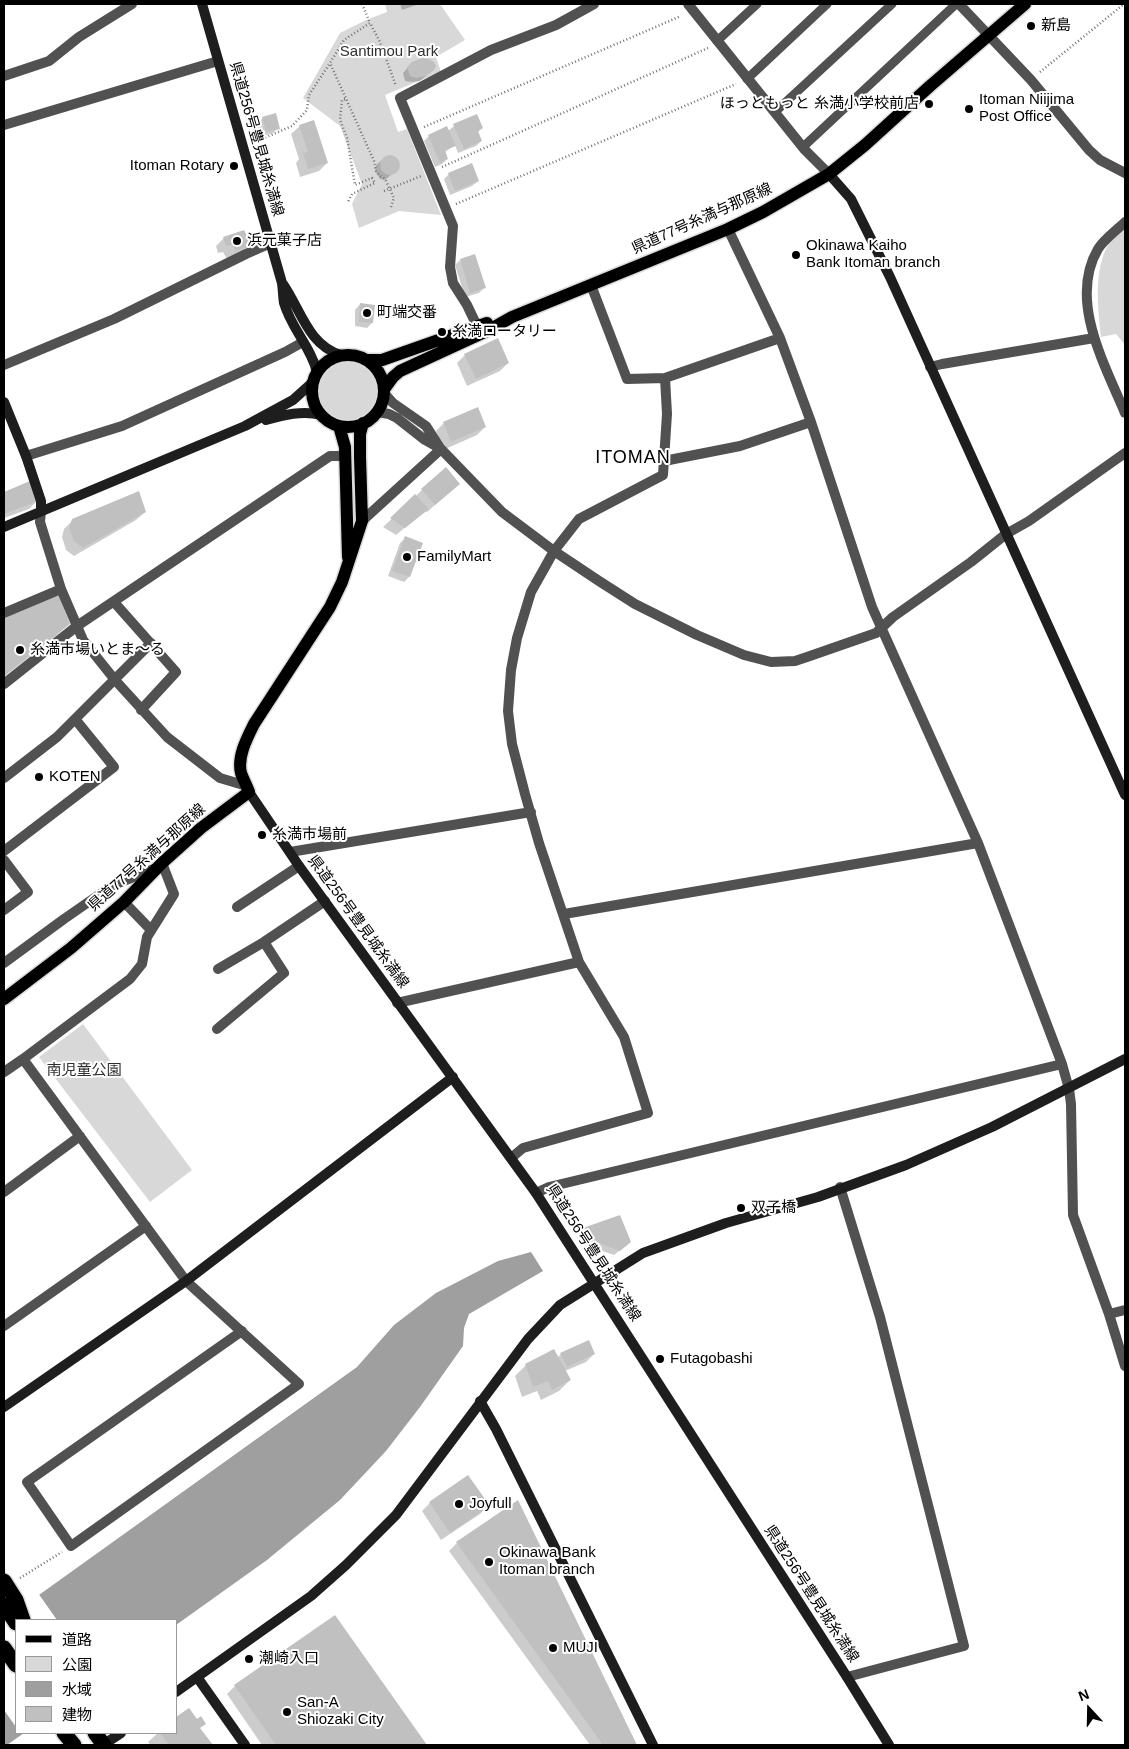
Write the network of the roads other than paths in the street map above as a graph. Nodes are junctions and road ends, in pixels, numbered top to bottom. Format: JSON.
{"nodes":[{"id":1,"x":132,"y":4,"type":"edge"},
{"id":2,"x":202,"y":4,"type":"edge"},
{"id":3,"x":594,"y":4,"type":"edge"},
{"id":4,"x":757,"y":4,"type":"edge"},
{"id":5,"x":827,"y":4,"type":"edge"},
{"id":6,"x":892,"y":4,"type":"edge"},
{"id":7,"x":958,"y":4,"type":"edge"},
{"id":8,"x":1024,"y":4,"type":"edge"},
{"id":9,"x":692,"y":5,"type":"edge"},
{"id":10,"x":989,"y":34,"type":"junction"},
{"id":11,"x":717,"y":41,"type":"junction"},
{"id":12,"x":218,"y":61,"type":"junction"},
{"id":13,"x":4,"y":76,"type":"edge"},
{"id":14,"x":748,"y":79,"type":"junction"},
{"id":15,"x":775,"y":112,"type":"junction"},
{"id":16,"x":4,"y":125,"type":"edge"},
{"id":17,"x":803,"y":147,"type":"junction"},
{"id":18,"x":1125,"y":173,"type":"edge"},
{"id":19,"x":830,"y":174,"type":"junction"},
{"id":20,"x":1125,"y":222,"type":"edge"},
{"id":21,"x":728,"y":229,"type":"junction"},
{"id":22,"x":271,"y":243,"type":"junction"},
{"id":23,"x":282,"y":283,"type":"junction"},
{"id":24,"x":592,"y":284,"type":"junction"},
{"id":25,"x":512,"y":317,"type":"junction"},
{"id":26,"x":477,"y":326,"type":"junction"},
{"id":27,"x":780,"y":338,"type":"junction"},
{"id":28,"x":1094,"y":338,"type":"junction"},
{"id":29,"x":303,"y":342,"type":"junction"},
{"id":30,"x":341,"y":355,"type":"junction"},
{"id":31,"x":368,"y":360,"type":"junction"},
{"id":32,"x":4,"y":365,"type":"edge"},
{"id":33,"x":930,"y":367,"type":"junction"},
{"id":34,"x":315,"y":377,"type":"junction"},
{"id":35,"x":665,"y":378,"type":"junction"},
{"id":36,"x":385,"y":391,"type":"junction"},
{"id":37,"x":4,"y":402,"type":"edge"},
{"id":38,"x":377,"y":412,"type":"junction"},
{"id":39,"x":1125,"y":413,"type":"edge"},
{"id":40,"x":321,"y":415,"type":"junction"},
{"id":41,"x":811,"y":422,"type":"junction"},
{"id":42,"x":363,"y":424,"type":"junction"},
{"id":43,"x":245,"y":426,"type":"junction"},
{"id":44,"x":340,"y":426,"type":"junction"},
{"id":45,"x":441,"y":449,"type":"junction"},
{"id":46,"x":1125,"y":453,"type":"edge"},
{"id":47,"x":26,"y":456,"type":"junction"},
{"id":48,"x":346,"y":456,"type":"junction"},
{"id":49,"x":664,"y":461,"type":"junction"},
{"id":50,"x":41,"y":511,"type":"junction"},
{"id":51,"x":362,"y":521,"type":"junction"},
{"id":52,"x":4,"y":527,"type":"edge"},
{"id":53,"x":1006,"y":534,"type":"junction"},
{"id":54,"x":554,"y":551,"type":"junction"},
{"id":55,"x":349,"y":562,"type":"junction"},
{"id":56,"x":61,"y":589,"type":"junction"},
{"id":57,"x":114,"y":602,"type":"junction"},
{"id":58,"x":4,"y":612,"type":"edge"},
{"id":59,"x":77,"y":626,"type":"junction"},
{"id":60,"x":882,"y":627,"type":"junction"},
{"id":61,"x":151,"y":643,"type":"junction"},
{"id":62,"x":115,"y":680,"type":"junction"},
{"id":63,"x":4,"y":684,"type":"edge"},
{"id":64,"x":141,"y":710,"type":"junction"},
{"id":65,"x":76,"y":719,"type":"junction"},
{"id":66,"x":4,"y":778,"type":"edge"},
{"id":67,"x":248,"y":789,"type":"junction"},
{"id":68,"x":1125,"y":795,"type":"edge"},
{"id":69,"x":531,"y":812,"type":"junction"},
{"id":70,"x":978,"y":843,"type":"junction"},
{"id":71,"x":4,"y":851,"type":"edge"},
{"id":72,"x":290,"y":852,"type":"junction"},
{"id":73,"x":4,"y":860,"type":"edge"},
{"id":74,"x":159,"y":865,"type":"junction"},
{"id":75,"x":299,"y":866,"type":"junction"},
{"id":76,"x":325,"y":901,"type":"junction"},
{"id":77,"x":124,"y":902,"type":"junction"},
{"id":78,"x":237,"y":907,"type":"dead end"},
{"id":79,"x":4,"y":910,"type":"edge"},
{"id":80,"x":564,"y":914,"type":"junction"},
{"id":81,"x":151,"y":930,"type":"junction"},
{"id":82,"x":264,"y":942,"type":"junction"},
{"id":83,"x":579,"y":962,"type":"junction"},
{"id":84,"x":4,"y":964,"type":"edge"},
{"id":85,"x":218,"y":968,"type":"dead end"},
{"id":86,"x":4,"y":999,"type":"edge"},
{"id":87,"x":397,"y":1002,"type":"junction"},
{"id":88,"x":217,"y":1029,"type":"dead end"},
{"id":89,"x":23,"y":1059,"type":"junction"},
{"id":90,"x":1125,"y":1059,"type":"edge"},
{"id":91,"x":1062,"y":1064,"type":"junction"},
{"id":92,"x":4,"y":1072,"type":"edge"},
{"id":93,"x":453,"y":1077,"type":"junction"},
{"id":94,"x":1069,"y":1088,"type":"junction"},
{"id":95,"x":80,"y":1136,"type":"junction"},
{"id":96,"x":511,"y":1158,"type":"junction"},
{"id":97,"x":840,"y":1187,"type":"junction"},
{"id":98,"x":4,"y":1192,"type":"edge"},
{"id":99,"x":536,"y":1192,"type":"junction"},
{"id":100,"x":146,"y":1226,"type":"junction"},
{"id":101,"x":186,"y":1280,"type":"junction"},
{"id":102,"x":594,"y":1282,"type":"junction"},
{"id":103,"x":1125,"y":1310,"type":"edge"},
{"id":104,"x":1109,"y":1314,"type":"junction"},
{"id":105,"x":4,"y":1326,"type":"edge"},
{"id":106,"x":242,"y":1331,"type":"junction"},
{"id":107,"x":1125,"y":1366,"type":"edge"},
{"id":108,"x":480,"y":1401,"type":"junction"},
{"id":109,"x":4,"y":1407,"type":"edge"},
{"id":110,"x":11,"y":1580,"type":"edge"},
{"id":111,"x":8,"y":1604,"type":"edge"},
{"id":112,"x":23,"y":1619,"type":"edge"},
{"id":113,"x":15,"y":1621,"type":"edge"},
{"id":114,"x":4,"y":1648,"type":"edge"},
{"id":115,"x":4,"y":1652,"type":"edge"},
{"id":116,"x":15,"y":1664,"type":"edge"},
{"id":117,"x":15,"y":1664,"type":"edge"},
{"id":118,"x":847,"y":1677,"type":"junction"},
{"id":119,"x":197,"y":1678,"type":"junction"},
{"id":120,"x":178,"y":1691,"type":"edge"},
{"id":121,"x":65,"y":1734,"type":"edge"},
{"id":122,"x":96,"y":1734,"type":"edge"},
{"id":123,"x":120,"y":1734,"type":"edge"},
{"id":124,"x":74,"y":1745,"type":"edge"},
{"id":125,"x":104,"y":1745,"type":"edge"},
{"id":126,"x":245,"y":1745,"type":"edge"},
{"id":127,"x":653,"y":1745,"type":"edge"},
{"id":128,"x":889,"y":1745,"type":"edge"}],
"edges":[{"from":1,"to":13,"type":"street"},
{"from":2,"to":12,"type":"street","name":"県道256号豊見城糸満線"},
{"from":3,"to":26,"type":"street"},
{"from":4,"to":11,"type":"lane"},
{"from":5,"to":14,"type":"lane"},
{"from":6,"to":15,"type":"lane"},
{"from":7,"to":10,"type":"street"},
{"from":7,"to":17,"type":"lane"},
{"from":8,"to":10,"type":"main road","name":"県道77号糸満与那原線"},
{"from":9,"to":11,"type":"street"},
{"from":10,"to":18,"type":"street"},
{"from":10,"to":19,"type":"main road","name":"県道77号糸満与那原線"},
{"from":11,"to":14,"type":"street"},
{"from":12,"to":16,"type":"street"},
{"from":12,"to":22,"type":"street","name":"県道256号豊見城糸満線"},
{"from":14,"to":15,"type":"street"},
{"from":15,"to":17,"type":"street"},
{"from":17,"to":19,"type":"street"},
{"from":19,"to":21,"type":"main road","name":"県道77号糸満与那原線"},
{"from":19,"to":33,"type":"street"},
{"from":20,"to":28,"type":"street"},
{"from":21,"to":24,"type":"main road","name":"県道77号糸満与那原線"},
{"from":21,"to":27,"type":"street"},
{"from":22,"to":23,"type":"street","name":"県道256号豊見城糸満線"},
{"from":22,"to":32,"type":"street"},
{"from":23,"to":29,"type":"street","name":"県道256号豊見城糸満線"},
{"from":23,"to":30,"type":"street","name":"県道256号豊見城糸満線"},
{"from":24,"to":25,"type":"main road","name":"県道77号糸満与那原線"},
{"from":24,"to":35,"type":"street"},
{"from":25,"to":26,"type":"main road","name":"県道77号糸満与那原線"},
{"from":25,"to":36,"type":"main road","name":"県道77号糸満与那原線"},
{"from":26,"to":31,"type":"main road","name":"県道77号糸満与那原線"},
{"from":27,"to":35,"type":"street"},
{"from":27,"to":41,"type":"street"},
{"from":28,"to":33,"type":"street"},
{"from":28,"to":39,"type":"street"},
{"from":29,"to":34,"type":"street","name":"県道256号豊見城糸満線"},
{"from":29,"to":47,"type":"street"},
{"from":30,"to":31,"type":"main road"},
{"from":30,"to":34,"type":"main road"},
{"from":31,"to":36,"type":"main road"},
{"from":33,"to":53,"type":"street"},
{"from":34,"to":40,"type":"main road"},
{"from":34,"to":43,"type":"street"},
{"from":35,"to":49,"type":"street"},
{"from":36,"to":38,"type":"main road"},
{"from":36,"to":45,"type":"street"},
{"from":37,"to":47,"type":"street"},
{"from":38,"to":42,"type":"main road"},
{"from":38,"to":45,"type":"street"},
{"from":40,"to":43,"type":"street"},
{"from":40,"to":44,"type":"main road"},
{"from":41,"to":49,"type":"street"},
{"from":41,"to":60,"type":"street"},
{"from":42,"to":44,"type":"main road"},
{"from":42,"to":51,"type":"main road"},
{"from":43,"to":50,"type":"street"},
{"from":44,"to":48,"type":"main road"},
{"from":45,"to":51,"type":"street"},
{"from":45,"to":54,"type":"street"},
{"from":46,"to":53,"type":"street"},
{"from":47,"to":50,"type":"street"},
{"from":48,"to":55,"type":"main road"},
{"from":48,"to":57,"type":"street"},
{"from":49,"to":54,"type":"street"},
{"from":50,"to":52,"type":"street"},
{"from":50,"to":56,"type":"street"},
{"from":51,"to":55,"type":"main road"},
{"from":53,"to":60,"type":"street"},
{"from":53,"to":68,"type":"street"},
{"from":54,"to":60,"type":"street"},
{"from":54,"to":69,"type":"street"},
{"from":55,"to":67,"type":"main road"},
{"from":56,"to":58,"type":"street"},
{"from":56,"to":59,"type":"street"},
{"from":57,"to":59,"type":"street"},
{"from":57,"to":61,"type":"street"},
{"from":59,"to":62,"type":"street"},
{"from":59,"to":63,"type":"street"},
{"from":60,"to":70,"type":"street"},
{"from":61,"to":62,"type":"street"},
{"from":61,"to":64,"type":"street"},
{"from":62,"to":64,"type":"street"},
{"from":62,"to":65,"type":"street"},
{"from":64,"to":67,"type":"street"},
{"from":65,"to":66,"type":"street"},
{"from":65,"to":71,"type":"street"},
{"from":67,"to":72,"type":"street","name":"県道256号豊見城糸満線"},
{"from":67,"to":74,"type":"main road","name":"県道77号糸満与那原線"},
{"from":69,"to":72,"type":"street"},
{"from":69,"to":80,"type":"street"},
{"from":70,"to":80,"type":"street"},
{"from":70,"to":91,"type":"street"},
{"from":72,"to":75,"type":"street","name":"県道256号豊見城糸満線"},
{"from":73,"to":79,"type":"street"},
{"from":74,"to":77,"type":"main road","name":"県道77号糸満与那原線"},
{"from":74,"to":81,"type":"street"},
{"from":74,"to":84,"type":"street"},
{"from":75,"to":76,"type":"street","name":"県道256号豊見城糸満線"},
{"from":75,"to":78,"type":"street"},
{"from":76,"to":82,"type":"street"},
{"from":76,"to":87,"type":"street","name":"県道256号豊見城糸満線"},
{"from":77,"to":81,"type":"street"},
{"from":77,"to":86,"type":"main road","name":"県道77号糸満与那原線"},
{"from":80,"to":83,"type":"street"},
{"from":81,"to":89,"type":"street"},
{"from":82,"to":85,"type":"street"},
{"from":82,"to":88,"type":"street"},
{"from":83,"to":87,"type":"street"},
{"from":83,"to":96,"type":"street"},
{"from":87,"to":93,"type":"street","name":"県道256号豊見城糸満線"},
{"from":89,"to":92,"type":"street"},
{"from":89,"to":95,"type":"street"},
{"from":90,"to":94,"type":"street"},
{"from":91,"to":94,"type":"street"},
{"from":91,"to":99,"type":"street"},
{"from":93,"to":96,"type":"street","name":"県道256号豊見城糸満線"},
{"from":93,"to":101,"type":"street"},
{"from":94,"to":97,"type":"street"},
{"from":94,"to":104,"type":"street"},
{"from":95,"to":98,"type":"street"},
{"from":95,"to":100,"type":"street"},
{"from":96,"to":99,"type":"street","name":"県道256号豊見城糸満線"},
{"from":97,"to":102,"type":"street"},
{"from":97,"to":118,"type":"street"},
{"from":99,"to":102,"type":"street","name":"県道256号豊見城糸満線"},
{"from":100,"to":101,"type":"street"},
{"from":100,"to":105,"type":"street"},
{"from":101,"to":106,"type":"street"},
{"from":101,"to":109,"type":"street"},
{"from":102,"to":108,"type":"street"},
{"from":102,"to":118,"type":"street","name":"県道256号豊見城糸満線"},
{"from":103,"to":104,"type":"street"},
{"from":104,"to":107,"type":"street"},
{"from":106,"to":106,"type":"street"},
{"from":108,"to":119,"type":"street"},
{"from":108,"to":127,"type":"street"},
{"from":110,"to":111,"type":"highway"},
{"from":111,"to":112,"type":"highway"},
{"from":111,"to":113,"type":"highway"},
{"from":114,"to":116,"type":"highway"},
{"from":115,"to":117,"type":"highway"},
{"from":118,"to":128,"type":"street","name":"県道256号豊見城糸満線"},
{"from":119,"to":120,"type":"street"},
{"from":119,"to":126,"type":"street"},
{"from":121,"to":124,"type":"highway"},
{"from":122,"to":125,"type":"highway"},
{"from":123,"to":125,"type":"street"}]}
